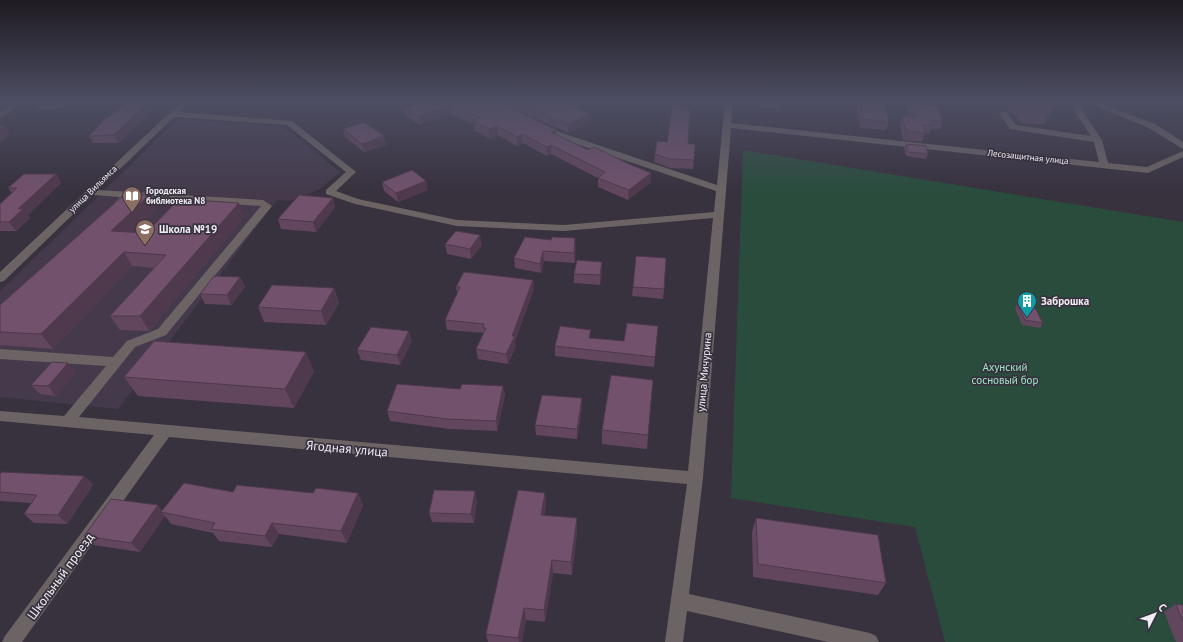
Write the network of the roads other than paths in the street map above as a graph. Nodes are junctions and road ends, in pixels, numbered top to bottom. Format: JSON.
{"nodes":[{"id":1,"x":154,"y":131,"type":"edge"},
{"id":2,"x":299,"y":131,"type":"edge"},
{"id":3,"x":550,"y":131,"type":"edge"},
{"id":4,"x":725,"y":131,"type":"edge"},
{"id":5,"x":782,"y":131,"type":"edge"},
{"id":6,"x":1039,"y":131,"type":"edge"},
{"id":7,"x":1092,"y":131,"type":"edge"},
{"id":8,"x":1160,"y":131,"type":"edge"},
{"id":9,"x":1098,"y":140,"type":"junction"},
{"id":10,"x":1183,"y":146,"type":"edge"},
{"id":11,"x":1183,"y":154,"type":"edge"},
{"id":12,"x":1104,"y":165,"type":"junction"},
{"id":13,"x":720,"y":189,"type":"junction"},
{"id":14,"x":90,"y":192,"type":"junction"},
{"id":15,"x":128,"y":195,"type":"junction"},
{"id":16,"x":111,"y":211,"type":"edge"},
{"id":17,"x":718,"y":214,"type":"junction"},
{"id":18,"x":0,"y":278,"type":"edge"},
{"id":19,"x":0,"y":354,"type":"edge"},
{"id":20,"x":116,"y":362,"type":"junction"},
{"id":21,"x":0,"y":416,"type":"edge"},
{"id":22,"x":66,"y":422,"type":"junction"},
{"id":23,"x":165,"y":432,"type":"junction"},
{"id":24,"x":695,"y":478,"type":"junction"},
{"id":25,"x":679,"y":602,"type":"junction"},
{"id":26,"x":11,"y":642,"type":"edge"},
{"id":27,"x":674,"y":642,"type":"edge"},
{"id":28,"x":870,"y":642,"type":"edge"}],
"edges":[{"from":1,"to":14,"type":"street","name":"улица Вильямса"},
{"from":2,"to":17,"type":"street"},
{"from":3,"to":13,"type":"street"},
{"from":4,"to":13,"type":"street","name":"улица Мичурина"},
{"from":5,"to":12,"type":"street","name":"Лесозащитная улица"},
{"from":6,"to":9,"type":"street"},
{"from":7,"to":9,"type":"street"},
{"from":8,"to":10,"type":"street"},
{"from":9,"to":12,"type":"street"},
{"from":11,"to":12,"type":"street","name":"Лесозащитная улица"},
{"from":13,"to":17,"type":"street","name":"улица Мичурина"},
{"from":14,"to":15,"type":"street"},
{"from":14,"to":18,"type":"street","name":"улица Вильямса"},
{"from":15,"to":16,"type":"street"},
{"from":15,"to":20,"type":"street"},
{"from":17,"to":24,"type":"street","name":"улица Мичурина"},
{"from":19,"to":20,"type":"street"},
{"from":20,"to":22,"type":"street"},
{"from":21,"to":22,"type":"street","name":"Ягодная улица"},
{"from":22,"to":23,"type":"street","name":"Ягодная улица"},
{"from":23,"to":24,"type":"street","name":"Ягодная улица"},
{"from":23,"to":26,"type":"street","name":"Школьный проезд"},
{"from":24,"to":25,"type":"street","name":"улица Мичурина"},
{"from":25,"to":27,"type":"street","name":"улица Мичурина"},
{"from":25,"to":28,"type":"street"}]}
